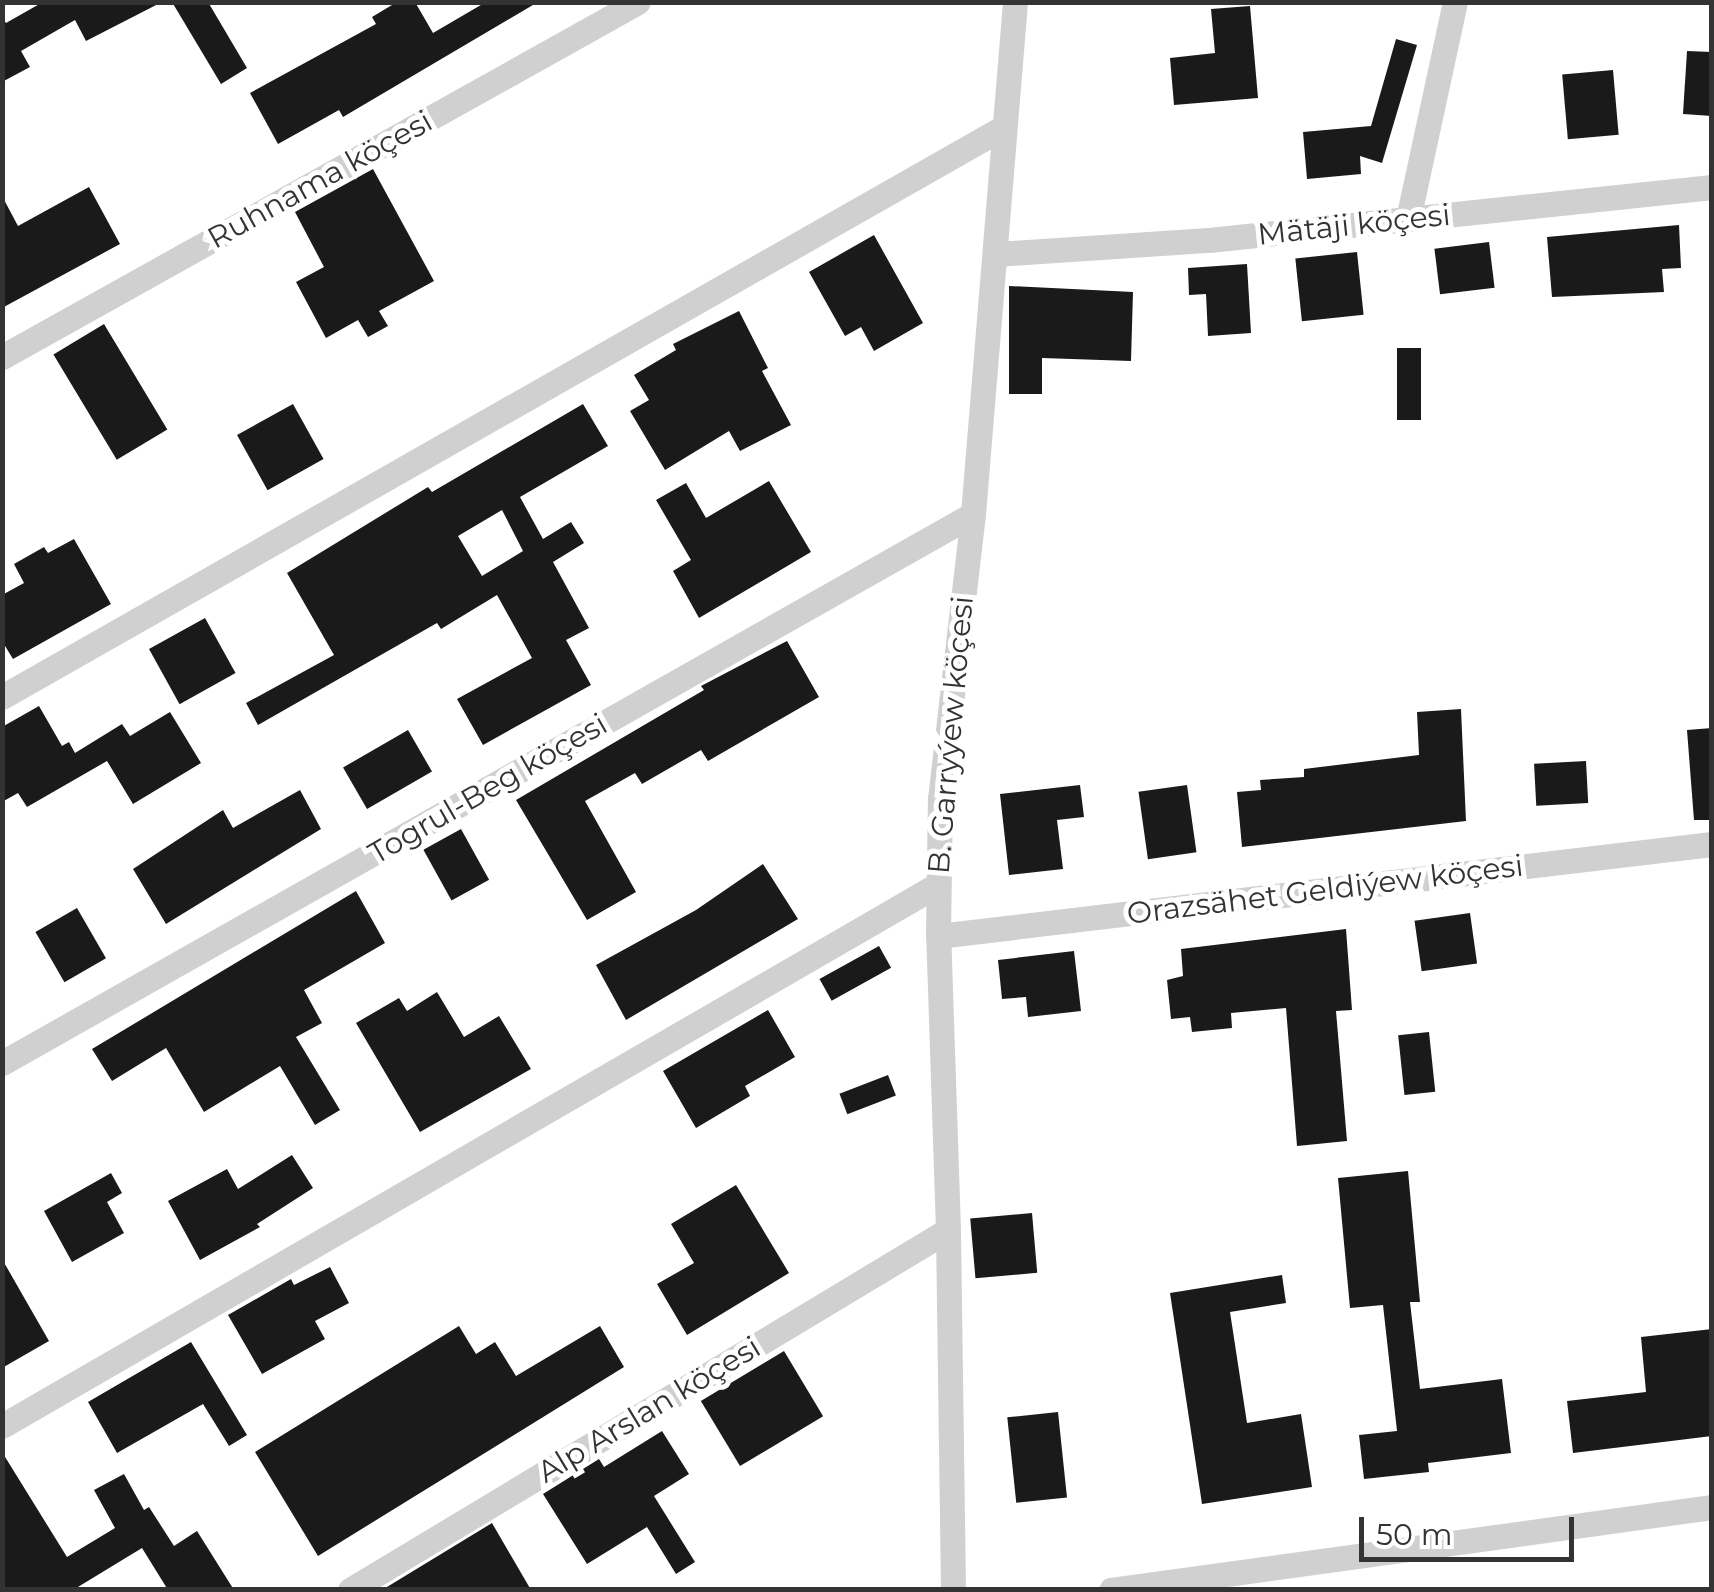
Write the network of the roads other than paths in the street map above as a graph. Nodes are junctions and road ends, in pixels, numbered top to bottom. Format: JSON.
{"nodes":[{"id":1,"x":638,"y":2,"type":"edge"},
{"id":2,"x":1015,"y":2,"type":"edge"},
{"id":3,"x":1455,"y":2,"type":"edge"},
{"id":4,"x":1002,"y":128,"type":"junction"},
{"id":5,"x":1712,"y":187,"type":"edge"},
{"id":6,"x":1408,"y":219,"type":"junction"},
{"id":7,"x":996,"y":254,"type":"junction"},
{"id":8,"x":2,"y":357,"type":"edge"},
{"id":9,"x":973,"y":514,"type":"junction"},
{"id":10,"x":2,"y":698,"type":"edge"},
{"id":11,"x":1712,"y":844,"type":"edge"},
{"id":12,"x":938,"y":885,"type":"junction"},
{"id":13,"x":938,"y":936,"type":"junction"},
{"id":14,"x":2,"y":1064,"type":"edge"},
{"id":15,"x":948,"y":1230,"type":"junction"},
{"id":16,"x":2,"y":1426,"type":"edge"},
{"id":17,"x":1712,"y":1507,"type":"edge"},
{"id":18,"x":350,"y":1590,"type":"edge"},
{"id":19,"x":952,"y":1590,"type":"edge"},
{"id":20,"x":1111,"y":1590,"type":"edge"}],
"edges":[{"from":1,"to":8,"type":"street","name":"Ruhnama köçesi"},
{"from":2,"to":4,"type":"street","name":"B. Garryýew köçesi"},
{"from":3,"to":6,"type":"street"},
{"from":4,"to":7,"type":"street","name":"B. Garryýew köçesi"},
{"from":4,"to":10,"type":"street"},
{"from":5,"to":6,"type":"street","name":"Mätäji köçesi"},
{"from":6,"to":7,"type":"street","name":"Mätäji köçesi"},
{"from":7,"to":9,"type":"street","name":"B. Garryýew köçesi"},
{"from":9,"to":12,"type":"street","name":"B. Garryýew köçesi"},
{"from":9,"to":14,"type":"street","name":"Togrul-Beg köçesi"},
{"from":11,"to":13,"type":"street","name":"Orazsähet Geldiýew köçesi"},
{"from":12,"to":13,"type":"street","name":"B. Garryýew köçesi"},
{"from":12,"to":16,"type":"street"},
{"from":13,"to":15,"type":"street","name":"B. Garryýew köçesi"},
{"from":15,"to":18,"type":"street","name":"Alp Arslan köçesi"},
{"from":15,"to":19,"type":"street","name":"B. Garryýew köçesi"},
{"from":17,"to":20,"type":"street"}]}
